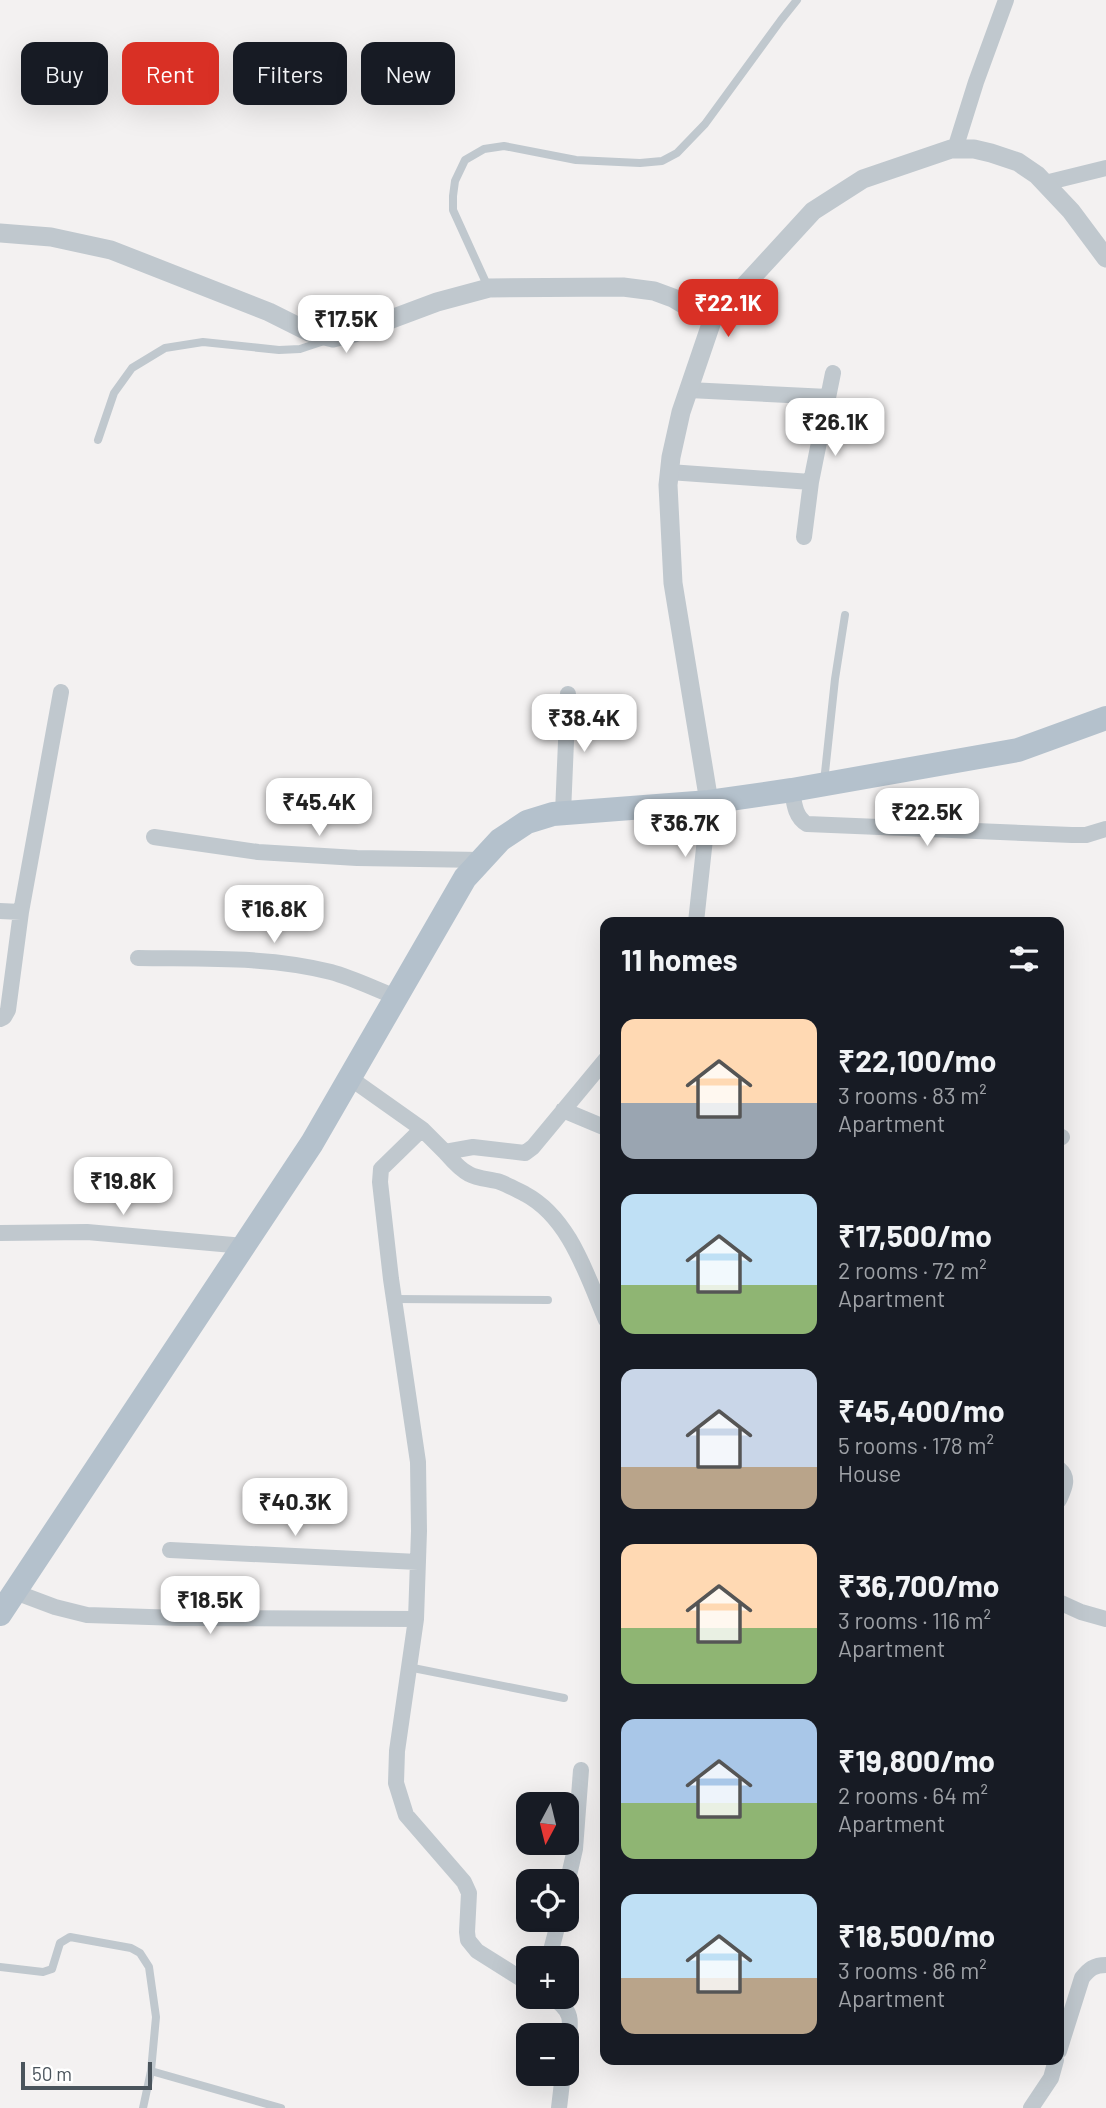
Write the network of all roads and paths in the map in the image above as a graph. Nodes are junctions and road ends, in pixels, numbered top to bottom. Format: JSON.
{"nodes":[{"id":1,"x":797,"y":0,"type":"edge"},
{"id":2,"x":1006,"y":0,"type":"edge"},
{"id":3,"x":955,"y":149,"type":"junction"},
{"id":4,"x":1106,"y":167,"type":"edge"},
{"id":5,"x":1045,"y":183,"type":"junction"},
{"id":6,"x":0,"y":233,"type":"edge"},
{"id":7,"x":1106,"y":258,"type":"edge"},
{"id":8,"x":489,"y":288,"type":"junction"},
{"id":9,"x":712,"y":321,"type":"junction"},
{"id":10,"x":333,"y":338,"type":"junction"},
{"id":11,"x":833,"y":373,"type":"dead end"},
{"id":12,"x":689,"y":390,"type":"junction"},
{"id":13,"x":828,"y":397,"type":"junction"},
{"id":14,"x":98,"y":440,"type":"dead end"},
{"id":15,"x":669,"y":472,"type":"junction"},
{"id":16,"x":811,"y":482,"type":"junction"},
{"id":17,"x":804,"y":537,"type":"dead end"},
{"id":18,"x":845,"y":615,"type":"dead end"},
{"id":19,"x":61,"y":692,"type":"dead end"},
{"id":20,"x":568,"y":694,"type":"dead end"},
{"id":21,"x":1106,"y":718,"type":"edge"},
{"id":22,"x":824,"y":785,"type":"junction"},
{"id":23,"x":792,"y":790,"type":"junction"},
{"id":24,"x":709,"y":802,"type":"junction"},
{"id":25,"x":562,"y":813,"type":"junction"},
{"id":26,"x":1106,"y":829,"type":"edge"},
{"id":27,"x":154,"y":837,"type":"dead end"},
{"id":28,"x":482,"y":860,"type":"junction"},
{"id":29,"x":0,"y":911,"type":"edge"},
{"id":30,"x":21,"y":912,"type":"junction"},
{"id":31,"x":697,"y":917,"type":"edge"},
{"id":32,"x":138,"y":958,"type":"dead end"},
{"id":33,"x":396,"y":997,"type":"junction"},
{"id":34,"x":0,"y":1019,"type":"edge"},
{"id":35,"x":600,"y":1066,"type":"edge"},
{"id":36,"x":350,"y":1077,"type":"junction"},
{"id":37,"x":562,"y":1110,"type":"junction"},
{"id":38,"x":600,"y":1126,"type":"edge"},
{"id":39,"x":422,"y":1129,"type":"junction"},
{"id":40,"x":445,"y":1152,"type":"junction"},
{"id":41,"x":0,"y":1233,"type":"edge"},
{"id":42,"x":244,"y":1246,"type":"junction"},
{"id":43,"x":394,"y":1299,"type":"junction"},
{"id":44,"x":548,"y":1300,"type":"dead end"},
{"id":45,"x":600,"y":1306,"type":"edge"},
{"id":46,"x":170,"y":1550,"type":"dead end"},
{"id":47,"x":418,"y":1562,"type":"junction"},
{"id":48,"x":15,"y":1592,"type":"junction"},
{"id":49,"x":1064,"y":1604,"type":"edge"},
{"id":50,"x":0,"y":1614,"type":"edge"},
{"id":51,"x":416,"y":1619,"type":"junction"},
{"id":52,"x":1106,"y":1619,"type":"edge"},
{"id":53,"x":408,"y":1667,"type":"junction"},
{"id":54,"x":564,"y":1698,"type":"dead end"},
{"id":55,"x":581,"y":1770,"type":"dead end"},
{"id":56,"x":571,"y":1869,"type":"edge"},
{"id":57,"x":1106,"y":1965,"type":"edge"},
{"id":58,"x":0,"y":1967,"type":"edge"},
{"id":59,"x":516,"y":1975,"type":"edge"},
{"id":60,"x":1064,"y":2035,"type":"edge"},
{"id":61,"x":1055,"y":2065,"type":"edge"},
{"id":62,"x":151,"y":2071,"type":"junction"},
{"id":63,"x":562,"y":2086,"type":"edge"},
{"id":64,"x":143,"y":2108,"type":"edge"},
{"id":65,"x":281,"y":2108,"type":"edge"},
{"id":66,"x":559,"y":2108,"type":"edge"},
{"id":67,"x":1031,"y":2108,"type":"edge"}],
"edges":[{"from":1,"to":8,"type":"lane"},
{"from":2,"to":3,"type":"street"},
{"from":3,"to":5,"type":"street"},
{"from":3,"to":9,"type":"street"},
{"from":4,"to":5,"type":"street"},
{"from":5,"to":7,"type":"street"},
{"from":6,"to":10,"type":"street"},
{"from":8,"to":9,"type":"street"},
{"from":8,"to":10,"type":"street"},
{"from":9,"to":12,"type":"street"},
{"from":10,"to":14,"type":"lane"},
{"from":11,"to":13,"type":"street"},
{"from":12,"to":13,"type":"street"},
{"from":12,"to":15,"type":"street"},
{"from":13,"to":16,"type":"street"},
{"from":15,"to":16,"type":"street"},
{"from":15,"to":24,"type":"street"},
{"from":16,"to":17,"type":"street"},
{"from":18,"to":22,"type":"lane"},
{"from":19,"to":30,"type":"street"},
{"from":20,"to":25,"type":"street"},
{"from":21,"to":22,"type":"main road"},
{"from":22,"to":23,"type":"main road"},
{"from":23,"to":24,"type":"main road"},
{"from":23,"to":26,"type":"street"},
{"from":24,"to":25,"type":"main road"},
{"from":24,"to":31,"type":"street"},
{"from":25,"to":28,"type":"main road"},
{"from":27,"to":28,"type":"street"},
{"from":28,"to":33,"type":"main road"},
{"from":29,"to":30,"type":"street"},
{"from":30,"to":34,"type":"street"},
{"from":32,"to":33,"type":"street"},
{"from":33,"to":36,"type":"main road"},
{"from":35,"to":37,"type":"street"},
{"from":36,"to":39,"type":"street"},
{"from":36,"to":42,"type":"main road"},
{"from":37,"to":38,"type":"street"},
{"from":37,"to":40,"type":"street"},
{"from":39,"to":40,"type":"street"},
{"from":39,"to":43,"type":"street"},
{"from":40,"to":45,"type":"street"},
{"from":41,"to":42,"type":"street"},
{"from":42,"to":48,"type":"main road"},
{"from":43,"to":44,"type":"lane"},
{"from":43,"to":47,"type":"street"},
{"from":46,"to":47,"type":"street"},
{"from":47,"to":51,"type":"street"},
{"from":48,"to":50,"type":"main road"},
{"from":48,"to":51,"type":"street"},
{"from":49,"to":52,"type":"street"},
{"from":51,"to":53,"type":"street"},
{"from":53,"to":54,"type":"lane"},
{"from":53,"to":59,"type":"street"},
{"from":55,"to":56,"type":"street"},
{"from":57,"to":60,"type":"street"},
{"from":58,"to":62,"type":"lane"},
{"from":61,"to":67,"type":"street"},
{"from":62,"to":64,"type":"lane"},
{"from":62,"to":65,"type":"lane"},
{"from":63,"to":66,"type":"street"}]}
